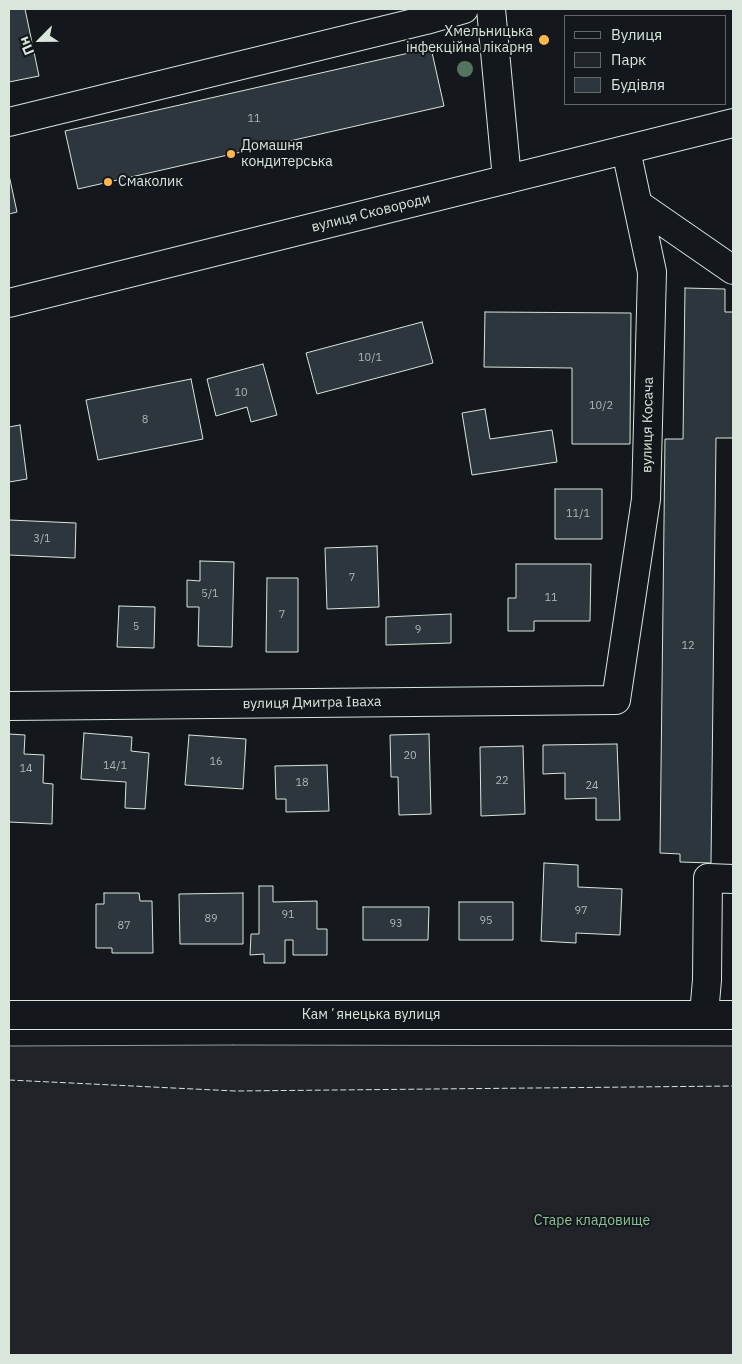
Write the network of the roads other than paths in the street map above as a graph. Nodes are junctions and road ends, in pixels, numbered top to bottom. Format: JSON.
{"nodes":[{"id":1,"x":464,"y":9,"type":"edge"},
{"id":2,"x":491,"y":9,"type":"edge"},
{"id":3,"x":425,"y":14,"type":"edge"},
{"id":4,"x":9,"y":122,"type":"edge"},
{"id":5,"x":733,"y":123,"type":"edge"},
{"id":6,"x":626,"y":150,"type":"junction"},
{"id":7,"x":507,"y":179,"type":"junction"},
{"id":8,"x":638,"y":205,"type":"junction"},
{"id":9,"x":733,"y":270,"type":"edge"},
{"id":10,"x":9,"y":303,"type":"edge"},
{"id":11,"x":616,"y":700,"type":"joint"},
{"id":12,"x":9,"y":706,"type":"edge"},
{"id":13,"x":733,"y":878,"type":"edge"},
{"id":14,"x":704,"y":1014,"type":"junction"},
{"id":15,"x":9,"y":1015,"type":"edge"},
{"id":16,"x":733,"y":1015,"type":"edge"}],
"edges":[{"from":1,"to":3,"type":"main road"},
{"from":2,"to":7,"type":"main road"},
{"from":3,"to":4,"type":"main road"},
{"from":5,"to":6,"type":"main road","name":"вулиця Сковороди"},
{"from":6,"to":7,"type":"main road","name":"вулиця Сковороди"},
{"from":6,"to":8,"type":"main road","name":"вулиця Косача"},
{"from":7,"to":10,"type":"main road","name":"вулиця Сковороди"},
{"from":8,"to":9,"type":"main road"},
{"from":8,"to":11,"type":"main road","name":"вулиця Косача"},
{"from":11,"to":12,"type":"main road","name":"вулиця Дмитра Іваха"},
{"from":13,"to":14,"type":"main road"},
{"from":14,"to":15,"type":"main road","name":"Камʼянецька вулиця"},
{"from":14,"to":16,"type":"main road","name":"Камʼянецька вулиця"}]}
